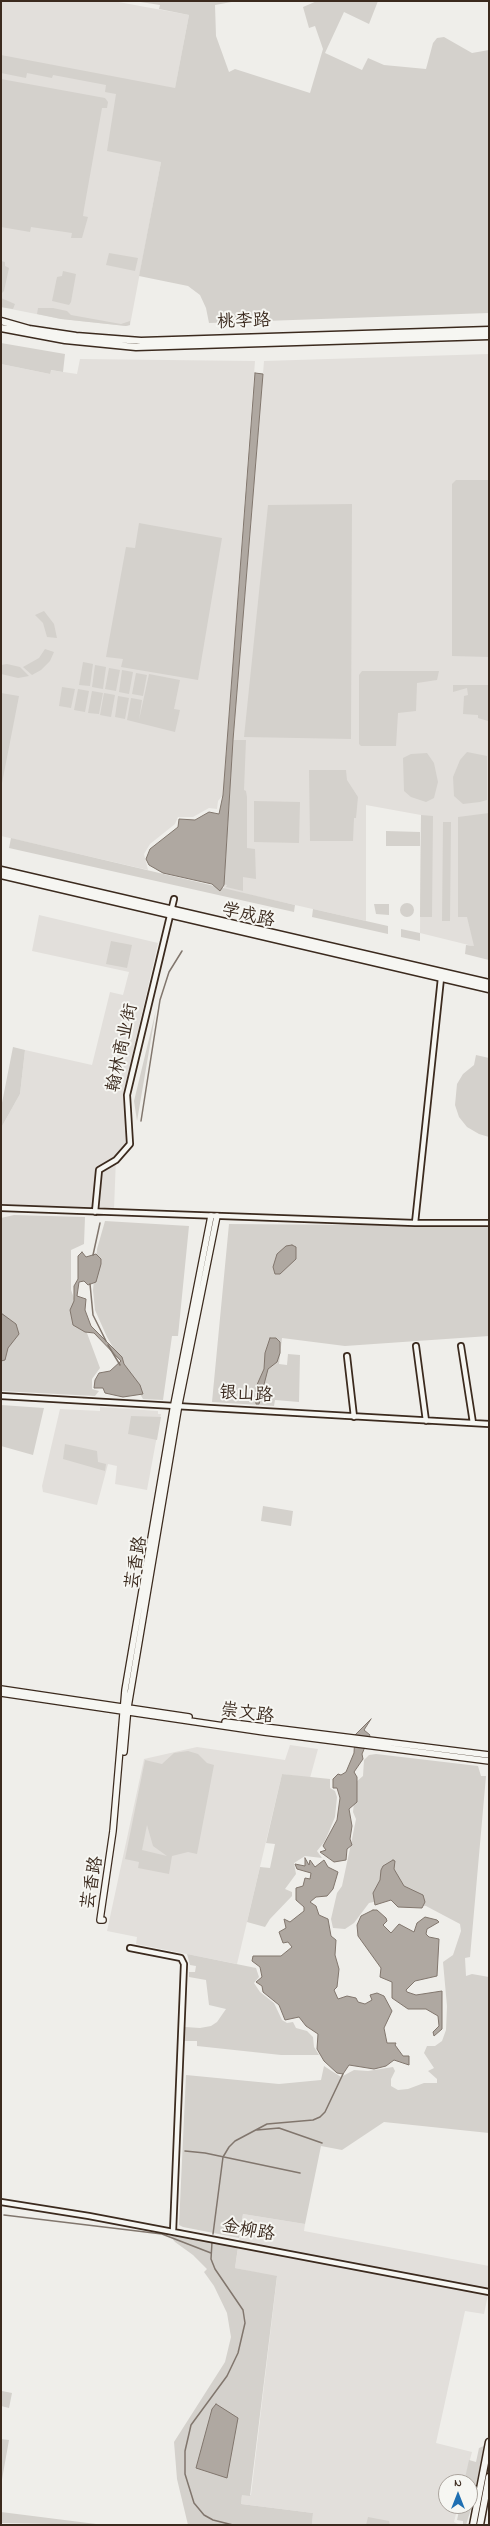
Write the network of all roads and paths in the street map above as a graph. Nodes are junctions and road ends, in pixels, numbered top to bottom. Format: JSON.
{"nodes":[{"id":1,"x":1,"y":322,"type":"edge"},
{"id":2,"x":1,"y":328,"type":"edge"},
{"id":3,"x":489,"y":330,"type":"edge"},
{"id":4,"x":489,"y":336,"type":"edge"},
{"id":5,"x":1,"y":870,"type":"edge"},
{"id":6,"x":1,"y":875,"type":"edge"},
{"id":7,"x":174,"y":899,"type":"dead end"},
{"id":8,"x":170,"y":912,"type":"junction"},
{"id":9,"x":441,"y":978,"type":"junction"},
{"id":10,"x":489,"y":983,"type":"edge"},
{"id":11,"x":489,"y":989,"type":"edge"},
{"id":12,"x":1,"y":1208,"type":"edge"},
{"id":13,"x":95,"y":1212,"type":"junction"},
{"id":14,"x":214,"y":1216,"type":"junction"},
{"id":15,"x":416,"y":1223,"type":"junction"},
{"id":16,"x":489,"y":1223,"type":"edge"},
{"id":17,"x":416,"y":1346,"type":"dead end"},
{"id":18,"x":461,"y":1346,"type":"dead end"},
{"id":19,"x":347,"y":1356,"type":"dead end"},
{"id":20,"x":1,"y":1396,"type":"edge"},
{"id":21,"x":176,"y":1406,"type":"junction"},
{"id":22,"x":354,"y":1417,"type":"junction"},
{"id":23,"x":426,"y":1421,"type":"junction"},
{"id":24,"x":473,"y":1423,"type":"junction"},
{"id":25,"x":489,"y":1424,"type":"edge"},
{"id":26,"x":1,"y":1689,"type":"edge"},
{"id":27,"x":1,"y":1693,"type":"edge"},
{"id":28,"x":126,"y":1710,"type":"junction"},
{"id":29,"x":489,"y":1755,"type":"edge"},
{"id":30,"x":489,"y":1761,"type":"edge"},
{"id":31,"x":130,"y":1948,"type":"dead end"},
{"id":32,"x":1,"y":2202,"type":"edge"},
{"id":33,"x":173,"y":2232,"type":"junction"},
{"id":34,"x":489,"y":2292,"type":"edge"},
{"id":35,"x":489,"y":2442,"type":"edge"},
{"id":36,"x":489,"y":2477,"type":"edge"},
{"id":37,"x":472,"y":2525,"type":"edge"},
{"id":38,"x":480,"y":2525,"type":"edge"}],
"edges":[{"from":1,"to":3,"type":"main road","name":"桃李路"},
{"from":2,"to":4,"type":"main road","name":"桃李路"},
{"from":5,"to":8,"type":"main road","name":"学成路"},
{"from":6,"to":8,"type":"main road","name":"学成路"},
{"from":7,"to":8,"type":"street","name":"翰林商业街"},
{"from":8,"to":9,"type":"main road","name":"学成路"},
{"from":8,"to":10,"type":"main road","name":"学成路"},
{"from":8,"to":13,"type":"street","name":"翰林商业街"},
{"from":9,"to":11,"type":"main road","name":"学成路"},
{"from":9,"to":15,"type":"street"},
{"from":12,"to":13,"type":"street"},
{"from":13,"to":14,"type":"street"},
{"from":14,"to":15,"type":"street"},
{"from":14,"to":21,"type":"street","name":"芸香路"},
{"from":15,"to":16,"type":"street"},
{"from":17,"to":23,"type":"street"},
{"from":18,"to":24,"type":"street"},
{"from":19,"to":22,"type":"street"},
{"from":20,"to":21,"type":"street","name":"银山路"},
{"from":21,"to":22,"type":"street","name":"银山路"},
{"from":21,"to":28,"type":"street","name":"芸香路"},
{"from":22,"to":23,"type":"street","name":"银山路"},
{"from":23,"to":24,"type":"street","name":"银山路"},
{"from":24,"to":25,"type":"street","name":"银山路"},
{"from":26,"to":28,"type":"street","name":"崇文路"},
{"from":27,"to":28,"type":"street","name":"崇文路"},
{"from":28,"to":28,"type":"street","name":"芸香路"},
{"from":28,"to":29,"type":"street","name":"崇文路"},
{"from":28,"to":30,"type":"street","name":"崇文路"},
{"from":31,"to":33,"type":"street"},
{"from":32,"to":33,"type":"street","name":"金柳路"},
{"from":33,"to":34,"type":"street","name":"金柳路"},
{"from":35,"to":37,"type":"main road"},
{"from":36,"to":38,"type":"main road"}]}
